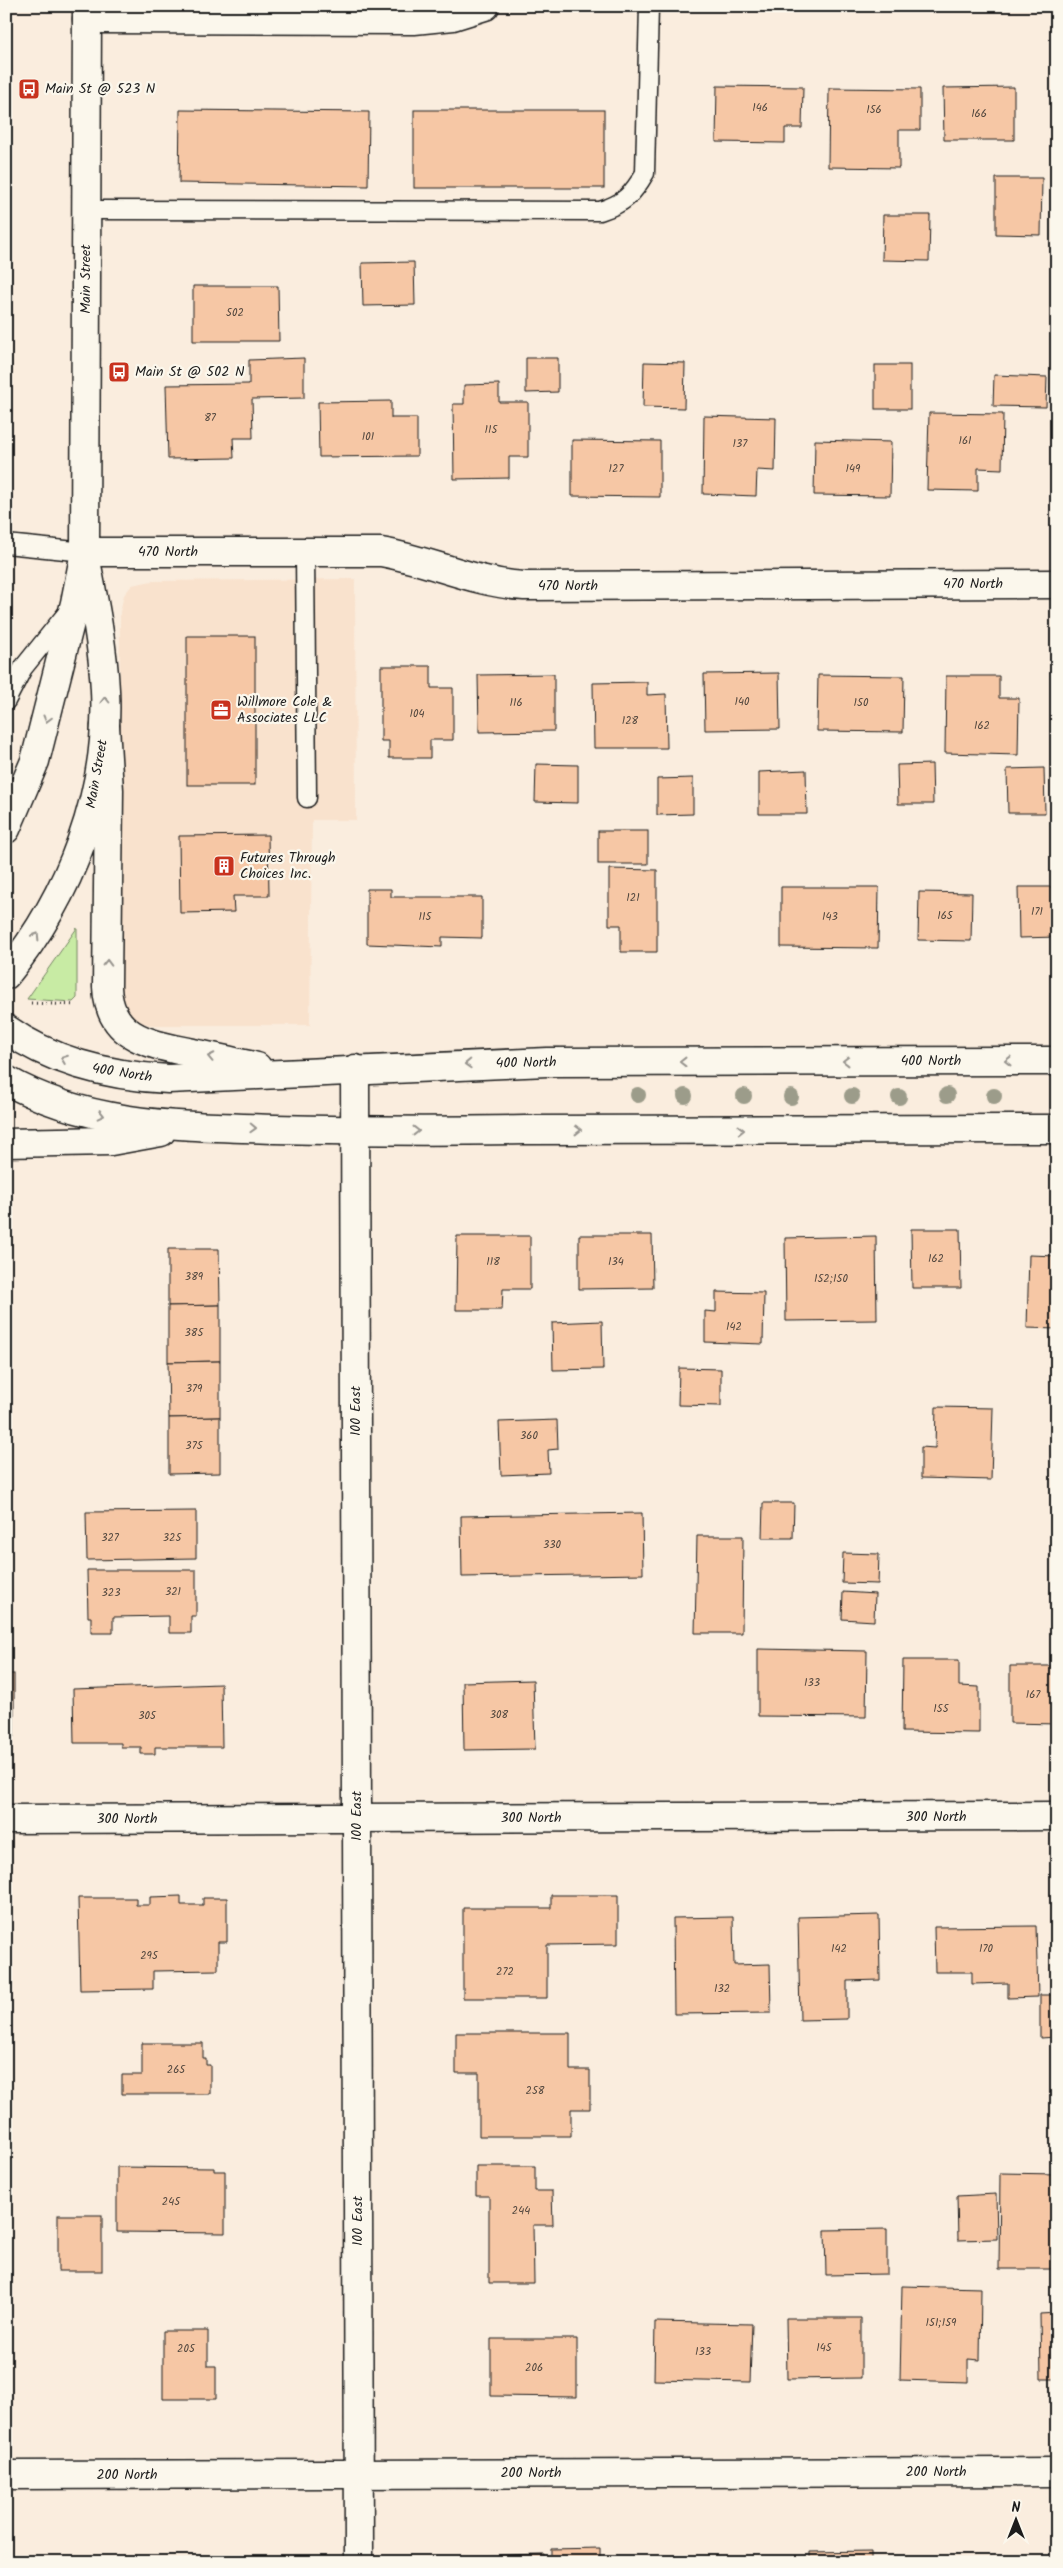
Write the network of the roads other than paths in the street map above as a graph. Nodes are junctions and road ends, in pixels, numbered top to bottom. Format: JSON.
{"nodes":[{"id":1,"x":485,"y":6,"type":"edge"},
{"id":2,"x":650,"y":6,"type":"edge"},
{"id":3,"x":87,"y":13,"type":"edge"},
{"id":4,"x":86,"y":210,"type":"junction"},
{"id":5,"x":6,"y":544,"type":"edge"},
{"id":6,"x":305,"y":551,"type":"junction"},
{"id":7,"x":84,"y":552,"type":"junction"},
{"id":8,"x":1057,"y":584,"type":"edge"},
{"id":9,"x":75,"y":603,"type":"junction"},
{"id":10,"x":6,"y":700,"type":"edge"},
{"id":11,"x":105,"y":726,"type":"junction"},
{"id":12,"x":307,"y":798,"type":"dead end"},
{"id":13,"x":6,"y":829,"type":"edge"},
{"id":14,"x":6,"y":975,"type":"edge"},
{"id":15,"x":6,"y":1029,"type":"edge"},
{"id":16,"x":1057,"y":1061,"type":"edge"},
{"id":17,"x":355,"y":1070,"type":"junction"},
{"id":18,"x":292,"y":1074,"type":"junction"},
{"id":19,"x":6,"y":1080,"type":"edge"},
{"id":20,"x":204,"y":1127,"type":"junction"},
{"id":21,"x":1057,"y":1129,"type":"edge"},
{"id":22,"x":355,"y":1131,"type":"junction"},
{"id":23,"x":6,"y":1143,"type":"edge"},
{"id":24,"x":1057,"y":1816,"type":"edge"},
{"id":25,"x":356,"y":1818,"type":"junction"},
{"id":26,"x":6,"y":1819,"type":"edge"},
{"id":27,"x":1057,"y":2472,"type":"edge"},
{"id":28,"x":358,"y":2474,"type":"junction"},
{"id":29,"x":6,"y":2475,"type":"edge"},
{"id":30,"x":359,"y":2562,"type":"edge"}],
"edges":[{"from":1,"to":3,"type":"street"},
{"from":2,"to":4,"type":"lane"},
{"from":3,"to":4,"type":"street","name":"Main Street"},
{"from":4,"to":7,"type":"street","name":"Main Street"},
{"from":5,"to":7,"type":"lane"},
{"from":6,"to":7,"type":"street","name":"470 North"},
{"from":6,"to":8,"type":"street","name":"470 North"},
{"from":6,"to":12,"type":"lane"},
{"from":7,"to":9,"type":"street","name":"Main Street"},
{"from":11,"to":7,"type":"street","name":"Main Street","one_way":true},
{"from":9,"to":10,"type":"lane"},
{"from":9,"to":13,"type":"street","name":"Main Street","one_way":true},
{"from":14,"to":11,"type":"street","name":"Main Street","one_way":true},
{"from":18,"to":11,"type":"street","one_way":true},
{"from":18,"to":15,"type":"street","name":"400 North","one_way":true},
{"from":16,"to":17,"type":"street","name":"400 North","one_way":true},
{"from":17,"to":18,"type":"street","name":"400 North"},
{"from":17,"to":22,"type":"street","name":"100 East"},
{"from":19,"to":20,"type":"street","one_way":true},
{"from":20,"to":22,"type":"street","one_way":true},
{"from":20,"to":23,"type":"street"},
{"from":22,"to":21,"type":"street","one_way":true},
{"from":22,"to":25,"type":"street","name":"100 East"},
{"from":24,"to":25,"type":"street","name":"300 North"},
{"from":25,"to":26,"type":"street","name":"300 North"},
{"from":25,"to":28,"type":"street","name":"100 East"},
{"from":27,"to":28,"type":"street","name":"200 North"},
{"from":28,"to":29,"type":"street","name":"200 North"},
{"from":28,"to":30,"type":"street","name":"100 East"}]}
